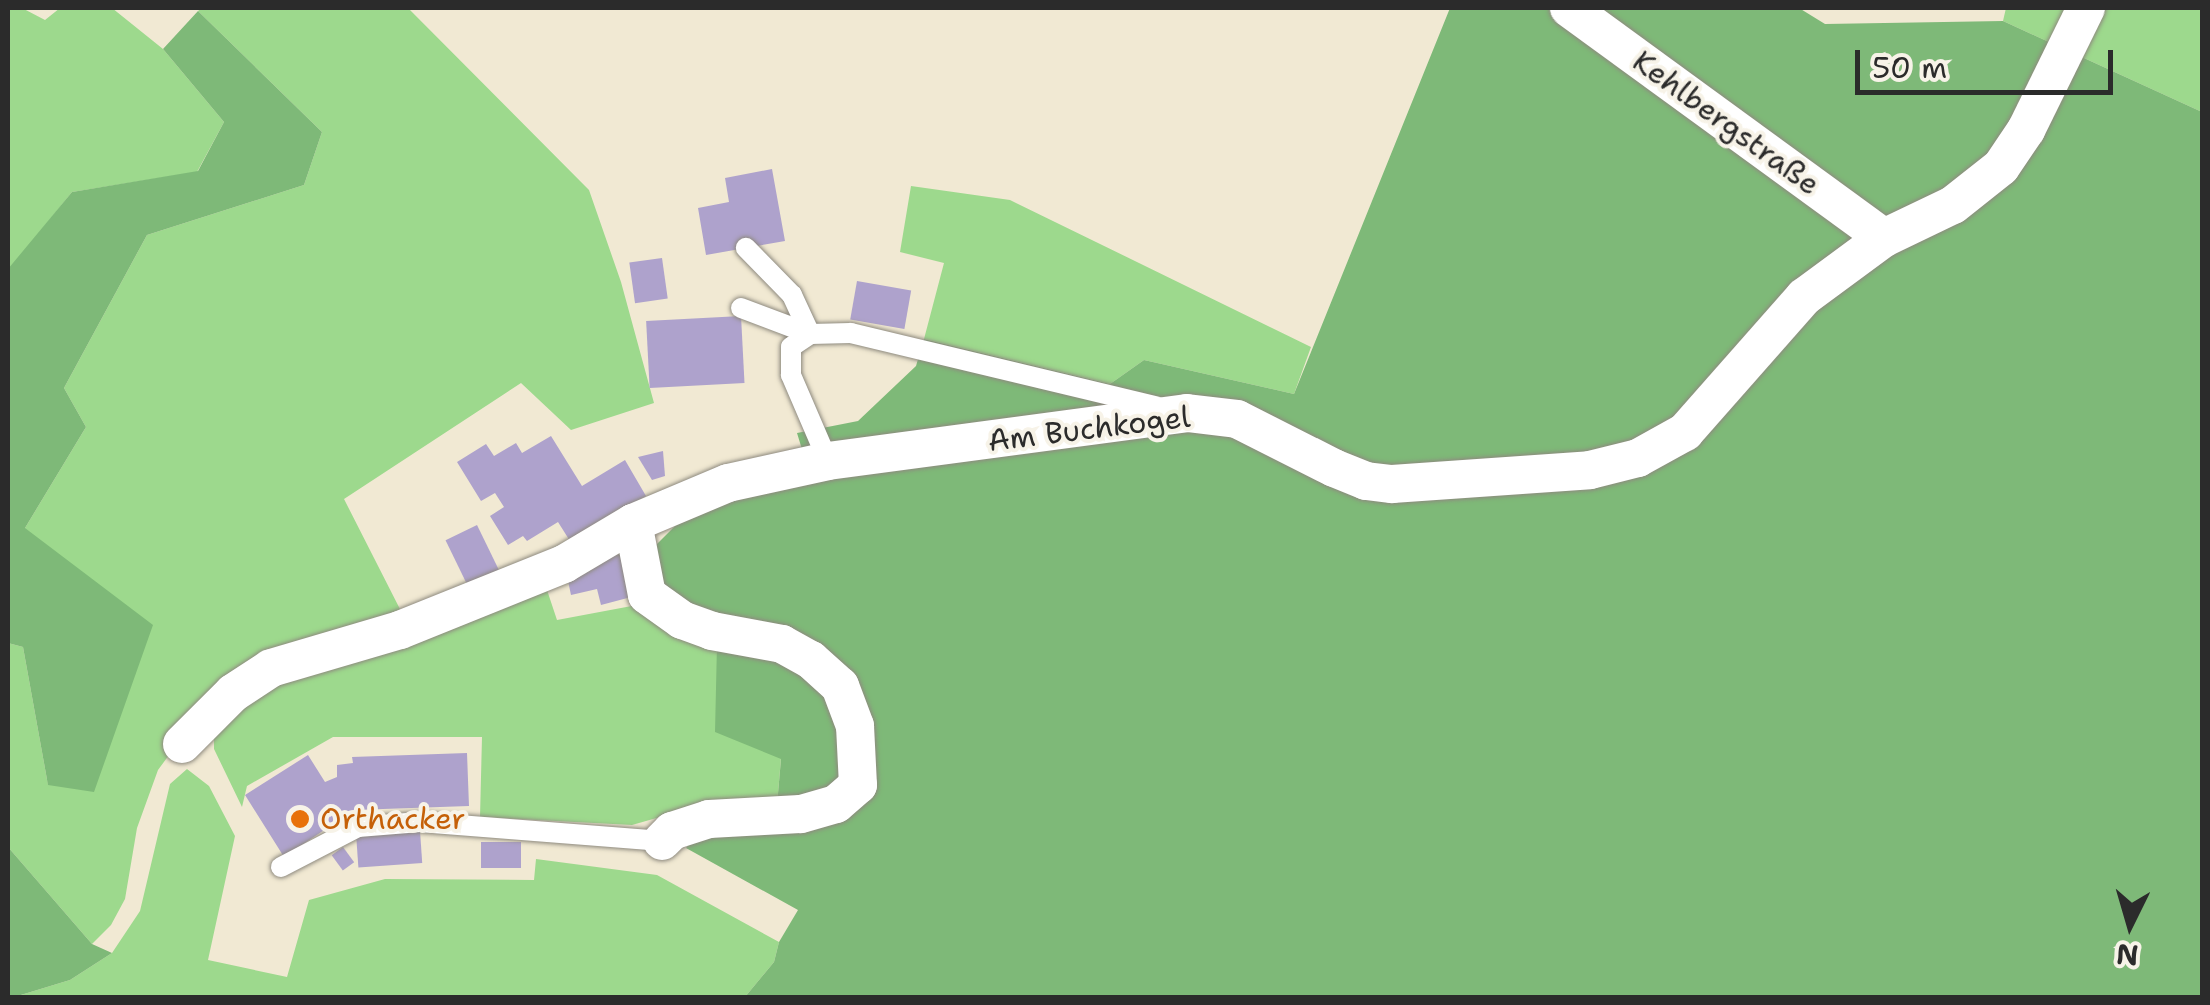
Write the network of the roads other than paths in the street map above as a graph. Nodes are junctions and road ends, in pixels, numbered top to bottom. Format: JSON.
{"nodes":[{"id":1,"x":1570,"y":8,"type":"edge"},
{"id":2,"x":2086,"y":8,"type":"edge"},
{"id":3,"x":1884,"y":238,"type":"junction"},
{"id":4,"x":746,"y":248,"type":"dead end"},
{"id":5,"x":741,"y":308,"type":"dead end"},
{"id":6,"x":810,"y":334,"type":"junction"},
{"id":7,"x":1187,"y":413,"type":"junction"},
{"id":8,"x":828,"y":461,"type":"junction"},
{"id":9,"x":633,"y":523,"type":"junction"},
{"id":10,"x":182,"y":744,"type":"dead end"},
{"id":11,"x":662,"y":841,"type":"joint"},
{"id":12,"x":280,"y":866,"type":"dead end"}],
"edges":[{"from":1,"to":3,"type":"street","name":"Kehlbergstraße"},
{"from":2,"to":3,"type":"street","name":"Am Buchkogel"},
{"from":3,"to":7,"type":"street","name":"Am Buchkogel"},
{"from":4,"to":6,"type":"lane"},
{"from":5,"to":6,"type":"lane"},
{"from":6,"to":7,"type":"lane"},
{"from":6,"to":8,"type":"lane"},
{"from":7,"to":8,"type":"street","name":"Am Buchkogel"},
{"from":8,"to":9,"type":"street","name":"Am Buchkogel"},
{"from":9,"to":10,"type":"street","name":"Am Buchkogel"},
{"from":9,"to":11,"type":"street"},
{"from":11,"to":12,"type":"lane"}]}
